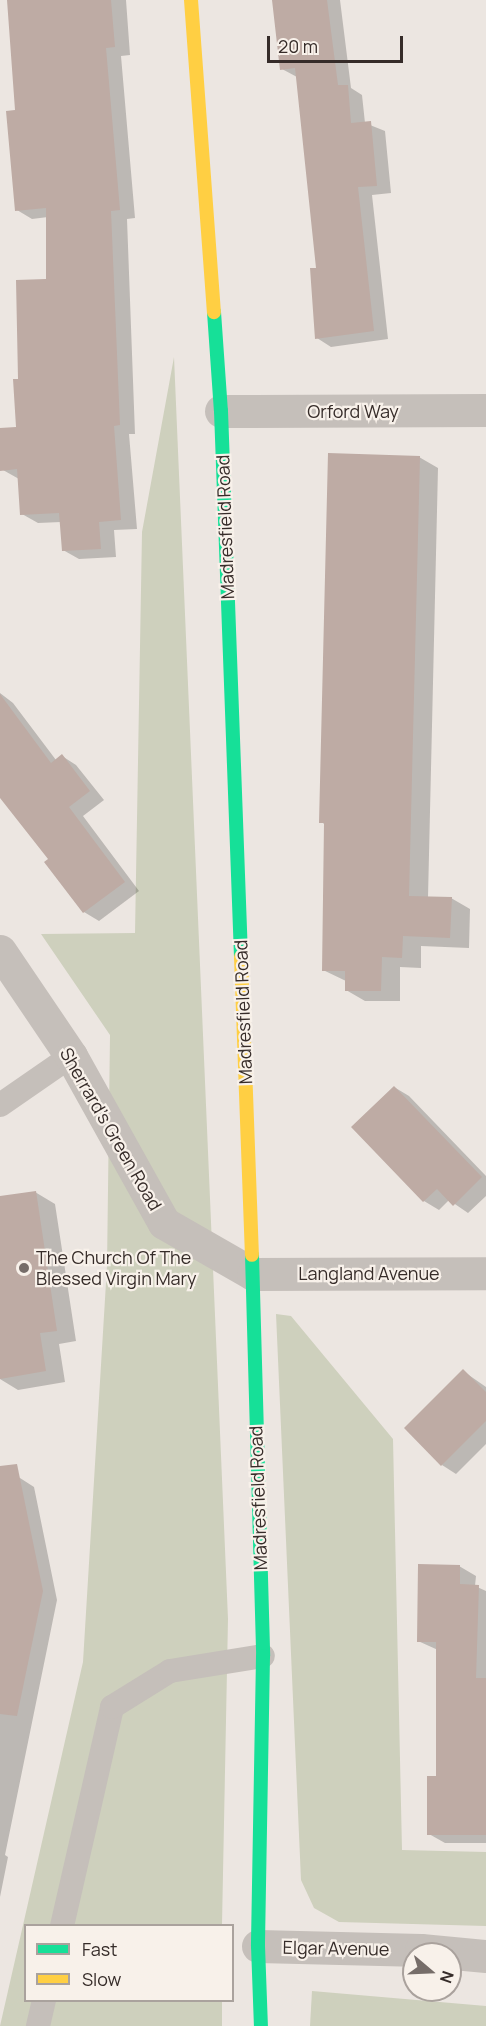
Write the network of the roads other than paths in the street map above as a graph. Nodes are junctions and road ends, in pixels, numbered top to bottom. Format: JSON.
{"nodes":[{"id":1,"x":191,"y":0,"type":"edge"},
{"id":2,"x":486,"y":410,"type":"edge"},
{"id":3,"x":221,"y":411,"type":"junction"},
{"id":4,"x":0,"y":951,"type":"edge"},
{"id":5,"x":71,"y":1056,"type":"junction"},
{"id":6,"x":0,"y":1105,"type":"edge"},
{"id":7,"x":486,"y":1273,"type":"edge"},
{"id":8,"x":253,"y":1274,"type":"junction"},
{"id":9,"x":263,"y":1656,"type":"junction"},
{"id":10,"x":62,"y":1924,"type":"edge"},
{"id":11,"x":258,"y":1946,"type":"junction"},
{"id":12,"x":486,"y":1956,"type":"edge"},
{"id":13,"x":44,"y":2002,"type":"edge"},
{"id":14,"x":38,"y":2026,"type":"edge"},
{"id":15,"x":261,"y":2026,"type":"edge"}],
"edges":[{"from":1,"to":3,"type":"street","name":"Madresfield Road"},
{"from":2,"to":3,"type":"street","name":"Orford Way"},
{"from":3,"to":8,"type":"street","name":"Madresfield Road"},
{"from":4,"to":5,"type":"street","name":"Sherrard's Green Road"},
{"from":5,"to":6,"type":"lane"},
{"from":5,"to":8,"type":"street","name":"Sherrard's Green Road"},
{"from":7,"to":8,"type":"street","name":"Langland Avenue"},
{"from":8,"to":9,"type":"street","name":"Madresfield Road"},
{"from":9,"to":10,"type":"lane"},
{"from":9,"to":11,"type":"street","name":"Madresfield Road"},
{"from":11,"to":12,"type":"street","name":"Elgar Avenue"},
{"from":11,"to":15,"type":"street","name":"Madresfield Road"},
{"from":13,"to":14,"type":"lane"}]}
